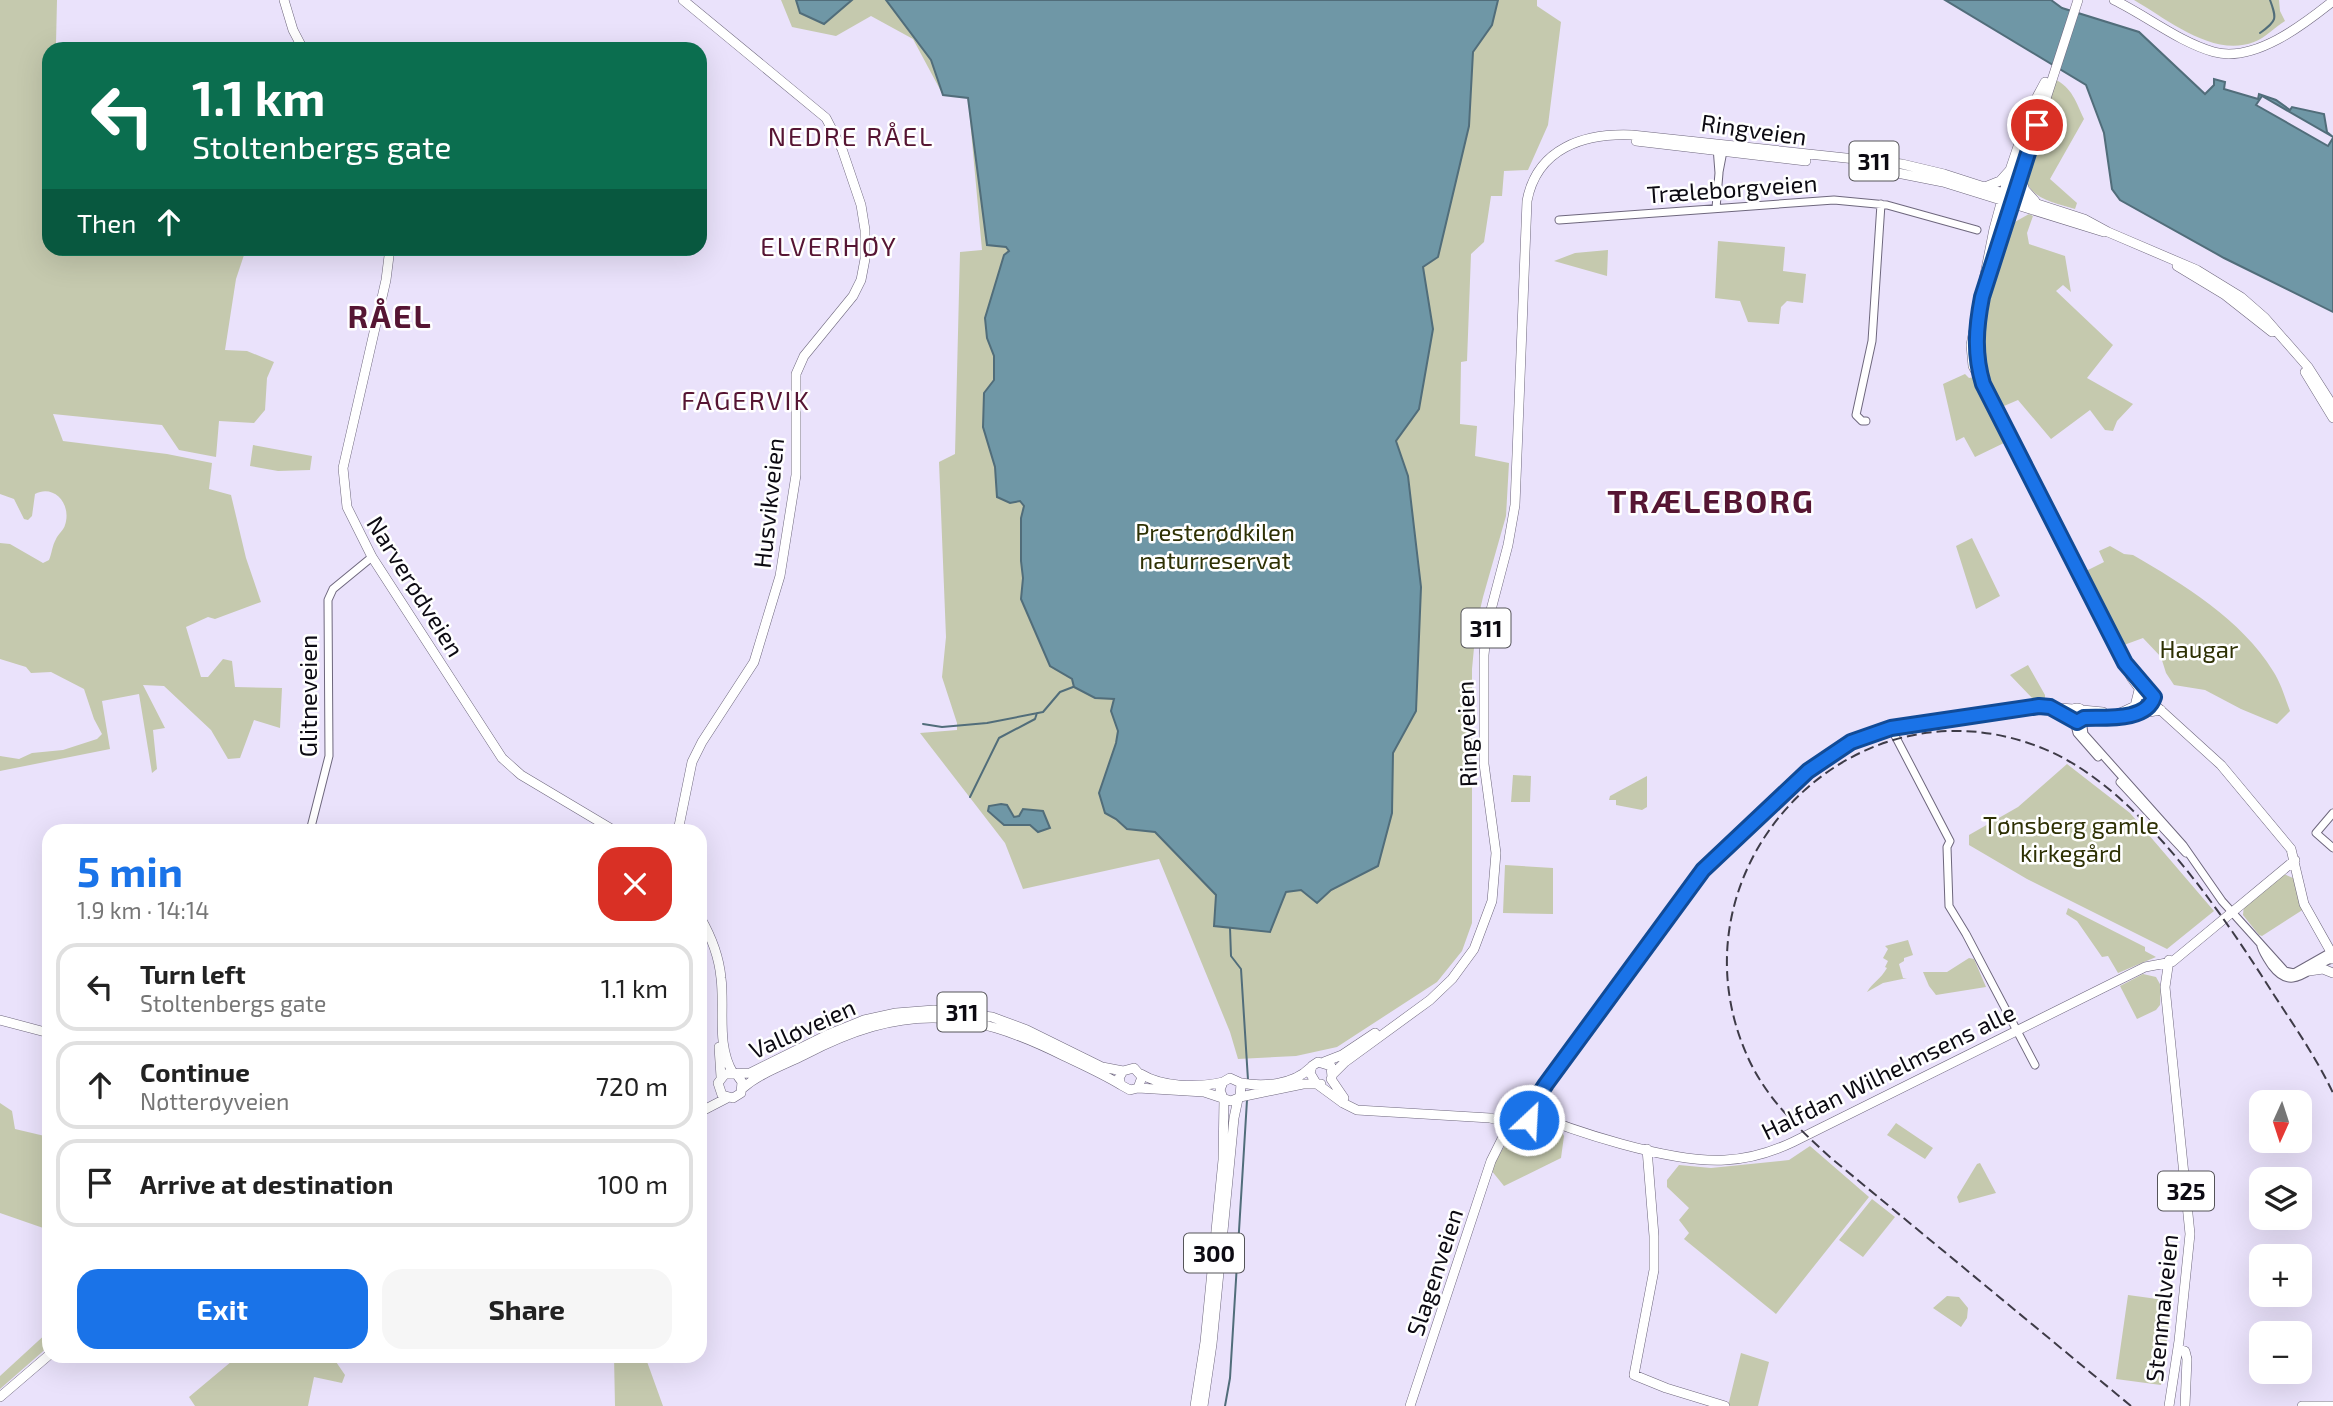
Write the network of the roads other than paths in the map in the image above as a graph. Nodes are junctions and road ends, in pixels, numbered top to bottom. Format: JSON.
{"nodes":[{"id":1,"x":284,"y":0,"type":"edge"},
{"id":2,"x":683,"y":0,"type":"edge"},
{"id":3,"x":2114,"y":0,"type":"edge"},
{"id":4,"x":2119,"y":0,"type":"edge"},
{"id":5,"x":2328,"y":0,"type":"edge"},
{"id":6,"x":2333,"y":1,"type":"edge"},
{"id":7,"x":2074,"y":2,"type":"edge"},
{"id":8,"x":2131,"y":8,"type":"junction"},
{"id":9,"x":2319,"y":10,"type":"junction"},
{"id":10,"x":299,"y":42,"type":"edge"},
{"id":11,"x":2049,"y":77,"type":"junction"},
{"id":12,"x":1720,"y":147,"type":"junction"},
{"id":13,"x":2010,"y":170,"type":"junction"},
{"id":14,"x":2020,"y":177,"type":"junction"},
{"id":15,"x":1985,"y":187,"type":"junction"},
{"id":16,"x":2007,"y":199,"type":"junction"},
{"id":17,"x":2037,"y":203,"type":"junction"},
{"id":18,"x":1881,"y":204,"type":"junction"},
{"id":19,"x":1716,"y":208,"type":"junction"},
{"id":20,"x":2029,"y":210,"type":"junction"},
{"id":21,"x":1559,"y":220,"type":"dead end"},
{"id":22,"x":2006,"y":221,"type":"junction"},
{"id":23,"x":1977,"y":230,"type":"dead end"},
{"id":24,"x":2002,"y":232,"type":"junction"},
{"id":25,"x":2108,"y":232,"type":"junction"},
{"id":26,"x":389,"y":256,"type":"edge"},
{"id":27,"x":1982,"y":297,"type":"junction"},
{"id":28,"x":2300,"y":360,"type":"junction"},
{"id":29,"x":2333,"y":406,"type":"edge"},
{"id":30,"x":2333,"y":418,"type":"edge"},
{"id":31,"x":1866,"y":421,"type":"dead end"},
{"id":32,"x":374,"y":561,"type":"junction"},
{"id":33,"x":2125,"y":663,"type":"junction"},
{"id":34,"x":2139,"y":690,"type":"junction"},
{"id":35,"x":2151,"y":699,"type":"junction"},
{"id":36,"x":2138,"y":709,"type":"junction"},
{"id":37,"x":2161,"y":710,"type":"junction"},
{"id":38,"x":2078,"y":716,"type":"junction"},
{"id":39,"x":1891,"y":728,"type":"junction"},
{"id":40,"x":2333,"y":813,"type":"edge"},
{"id":41,"x":312,"y":824,"type":"edge"},
{"id":42,"x":603,"y":824,"type":"edge"},
{"id":43,"x":679,"y":824,"type":"edge"},
{"id":44,"x":2333,"y":848,"type":"edge"},
{"id":45,"x":2293,"y":860,"type":"junction"},
{"id":46,"x":2281,"y":872,"type":"junction"},
{"id":47,"x":2295,"y":874,"type":"junction"},
{"id":48,"x":2230,"y":909,"type":"junction"},
{"id":49,"x":707,"y":931,"type":"edge"},
{"id":50,"x":2261,"y":945,"type":"junction"},
{"id":51,"x":2332,"y":956,"type":"edge"},
{"id":52,"x":2167,"y":964,"type":"junction"},
{"id":53,"x":2141,"y":971,"type":"junction"},
{"id":54,"x":2309,"y":971,"type":"junction"},
{"id":55,"x":2333,"y":973,"type":"edge"},
{"id":56,"x":2165,"y":975,"type":"junction"},
{"id":57,"x":1407,"y":1016,"type":"junction"},
{"id":58,"x":0,"y":1020,"type":"edge"},
{"id":59,"x":722,"y":1025,"type":"junction"},
{"id":60,"x":42,"y":1031,"type":"edge"},
{"id":61,"x":2015,"y":1031,"type":"junction"},
{"id":62,"x":1324,"y":1062,"type":"junction"},
{"id":63,"x":2035,"y":1065,"type":"dead end"},
{"id":64,"x":1312,"y":1066,"type":"junction"},
{"id":65,"x":1123,"y":1071,"type":"junction"},
{"id":66,"x":735,"y":1074,"type":"junction"},
{"id":67,"x":1141,"y":1074,"type":"junction"},
{"id":68,"x":1332,"y":1076,"type":"junction"},
{"id":69,"x":719,"y":1082,"type":"junction"},
{"id":70,"x":1223,"y":1082,"type":"junction"},
{"id":71,"x":1317,"y":1084,"type":"junction"},
{"id":72,"x":1121,"y":1085,"type":"junction"},
{"id":73,"x":743,"y":1088,"type":"junction"},
{"id":74,"x":1138,"y":1088,"type":"junction"},
{"id":75,"x":1244,"y":1091,"type":"junction"},
{"id":76,"x":707,"y":1097,"type":"edge"},
{"id":77,"x":727,"y":1098,"type":"junction"},
{"id":78,"x":1223,"y":1098,"type":"junction"},
{"id":79,"x":707,"y":1107,"type":"edge"},
{"id":80,"x":1520,"y":1119,"type":"junction"},
{"id":81,"x":1647,"y":1149,"type":"junction"},
{"id":82,"x":2178,"y":1349,"type":"junction"},
{"id":83,"x":42,"y":1361,"type":"edge"},
{"id":84,"x":0,"y":1397,"type":"edge"},
{"id":85,"x":2333,"y":1405,"type":"edge"},
{"id":86,"x":1195,"y":1406,"type":"edge"},
{"id":87,"x":1203,"y":1406,"type":"edge"},
{"id":88,"x":1410,"y":1406,"type":"edge"},
{"id":89,"x":1725,"y":1406,"type":"edge"},
{"id":90,"x":2169,"y":1406,"type":"edge"},
{"id":91,"x":2185,"y":1406,"type":"edge"},
{"id":92,"x":2302,"y":1406,"type":"edge"}],
"edges":[{"from":1,"to":10,"type":"main road"},
{"from":2,"to":43,"type":"main road","name":"Husvikveien"},
{"from":3,"to":8,"type":"main road"},
{"from":4,"to":8,"type":"main road"},
{"from":5,"to":9,"type":"main road"},
{"from":6,"to":9,"type":"main road"},
{"from":7,"to":11,"type":"main road"},
{"from":8,"to":9,"type":"main road"},
{"from":11,"to":13,"type":"main road"},
{"from":11,"to":14,"type":"main road"},
{"from":11,"to":16,"type":"main road"},
{"from":12,"to":15,"type":"main road","name":"Ringveien","number":"311"},
{"from":12,"to":16,"type":"main road","name":"Ringveien","number":"311"},
{"from":12,"to":19,"type":"street"},
{"from":12,"to":57,"type":"main road","name":"Ringveien","number":"311"},
{"from":13,"to":15,"type":"main road"},
{"from":13,"to":16,"type":"main road"},
{"from":14,"to":16,"type":"main road"},
{"from":14,"to":17,"type":"main road"},
{"from":15,"to":16,"type":"main road","name":"Ringveien","number":"311"},
{"from":16,"to":17,"type":"main road"},
{"from":16,"to":20,"type":"main road"},
{"from":16,"to":22,"type":"main road"},
{"from":16,"to":24,"type":"main road"},
{"from":16,"to":27,"type":"main road"},
{"from":17,"to":25,"type":"main road"},
{"from":18,"to":19,"type":"street","name":"Træleborgveien"},
{"from":18,"to":23,"type":"street","name":"Træleborgveien"},
{"from":18,"to":31,"type":"street"},
{"from":19,"to":21,"type":"street","name":"Træleborgveien"},
{"from":20,"to":22,"type":"main road"},
{"from":20,"to":25,"type":"main road"},
{"from":22,"to":24,"type":"main road"},
{"from":24,"to":27,"type":"main road"},
{"from":25,"to":28,"type":"main road"},
{"from":26,"to":32,"type":"main road","name":"Narverødveien"},
{"from":27,"to":33,"type":"main road"},
{"from":28,"to":29,"type":"main road"},
{"from":28,"to":30,"type":"main road"},
{"from":32,"to":41,"type":"street","name":"Glitneveien"},
{"from":32,"to":42,"type":"main road","name":"Narverødveien"},
{"from":33,"to":34,"type":"main road"},
{"from":33,"to":35,"type":"main road"},
{"from":34,"to":35,"type":"main road"},
{"from":34,"to":36,"type":"main road"},
{"from":35,"to":36,"type":"main road","name":"Slagenveien"},
{"from":35,"to":37,"type":"main road"},
{"from":35,"to":45,"type":"main road"},
{"from":36,"to":37,"type":"main road","name":"Slagenveien"},
{"from":36,"to":38,"type":"main road","name":"Slagenveien"},
{"from":37,"to":45,"type":"main road"},
{"from":38,"to":39,"type":"main road","name":"Slagenveien"},
{"from":38,"to":48,"type":"street"},
{"from":39,"to":61,"type":"street"},
{"from":39,"to":80,"type":"main road","name":"Slagenveien"},
{"from":40,"to":44,"type":"street"},
{"from":45,"to":46,"type":"main road"},
{"from":45,"to":47,"type":"main road"},
{"from":45,"to":48,"type":"main road"},
{"from":45,"to":51,"type":"main road"},
{"from":46,"to":47,"type":"main road"},
{"from":46,"to":48,"type":"main road"},
{"from":47,"to":51,"type":"main road"},
{"from":48,"to":50,"type":"street"},
{"from":48,"to":52,"type":"main road"},
{"from":49,"to":59,"type":"main road"},
{"from":50,"to":51,"type":"street"},
{"from":50,"to":54,"type":"street"},
{"from":51,"to":54,"type":"street"},
{"from":52,"to":53,"type":"main road","name":"Halfdan Wilhelmsens alle"},
{"from":52,"to":56,"type":"main road","name":"Stenmalveien","number":"325"},
{"from":53,"to":56,"type":"main road"},
{"from":53,"to":61,"type":"main road","name":"Halfdan Wilhelmsens alle"},
{"from":54,"to":55,"type":"main road"},
{"from":56,"to":82,"type":"main road","name":"Stenmalveien","number":"325"},
{"from":57,"to":62,"type":"main road","name":"Ringveien","number":"311"},
{"from":57,"to":68,"type":"main road","name":"Ringveien","number":"311"},
{"from":58,"to":60,"type":"main road"},
{"from":59,"to":66,"type":"main road"},
{"from":59,"to":69,"type":"main road"},
{"from":61,"to":63,"type":"street"},
{"from":61,"to":81,"type":"main road","name":"Halfdan Wilhelmsens alle"},
{"from":62,"to":64,"type":"main road","name":"Ringveien","number":"311"},
{"from":62,"to":68,"type":"main road"},
{"from":64,"to":71,"type":"main road"},
{"from":64,"to":75,"type":"main road","name":"Valløveien","number":"311"},
{"from":65,"to":66,"type":"main road","name":"Valløveien","number":"311"},
{"from":65,"to":67,"type":"main road","name":"Valløveien","number":"311"},
{"from":65,"to":72,"type":"main road"},
{"from":66,"to":69,"type":"main road","number":"311"},
{"from":66,"to":73,"type":"main road"},
{"from":67,"to":70,"type":"main road","name":"Valløveien","number":"311"},
{"from":67,"to":74,"type":"main road"},
{"from":68,"to":71,"type":"main road","name":"Ringveien","number":"311"},
{"from":68,"to":80,"type":"main road","name":"Halfdan Wilhelmsens alle"},
{"from":69,"to":76,"type":"main road","number":"311"},
{"from":69,"to":77,"type":"main road"},
{"from":70,"to":75,"type":"main road","name":"Valløveien","number":"311"},
{"from":70,"to":78,"type":"main road"},
{"from":71,"to":75,"type":"main road","name":"Ringveien"},
{"from":71,"to":80,"type":"main road","name":"Halfdan Wilhelmsens alle"},
{"from":72,"to":73,"type":"main road","name":"Valløveien","number":"311"},
{"from":72,"to":74,"type":"main road","name":"Valløveien","number":"311"},
{"from":73,"to":77,"type":"main road","number":"311"},
{"from":74,"to":78,"type":"main road","name":"Valløveien","number":"311"},
{"from":75,"to":78,"type":"main road","name":"Valløveien","number":"311"},
{"from":75,"to":87,"type":"main road","number":"300"},
{"from":77,"to":79,"type":"main road","number":"311"},
{"from":78,"to":86,"type":"main road","number":"300"},
{"from":80,"to":81,"type":"main road","name":"Halfdan Wilhelmsens alle"},
{"from":80,"to":88,"type":"main road","name":"Slagenveien"},
{"from":81,"to":89,"type":"main road"},
{"from":82,"to":90,"type":"main road","name":"Stenmalveien","number":"325"},
{"from":82,"to":91,"type":"main road"},
{"from":83,"to":84,"type":"main road"},
{"from":85,"to":92,"type":"main road"}]}
